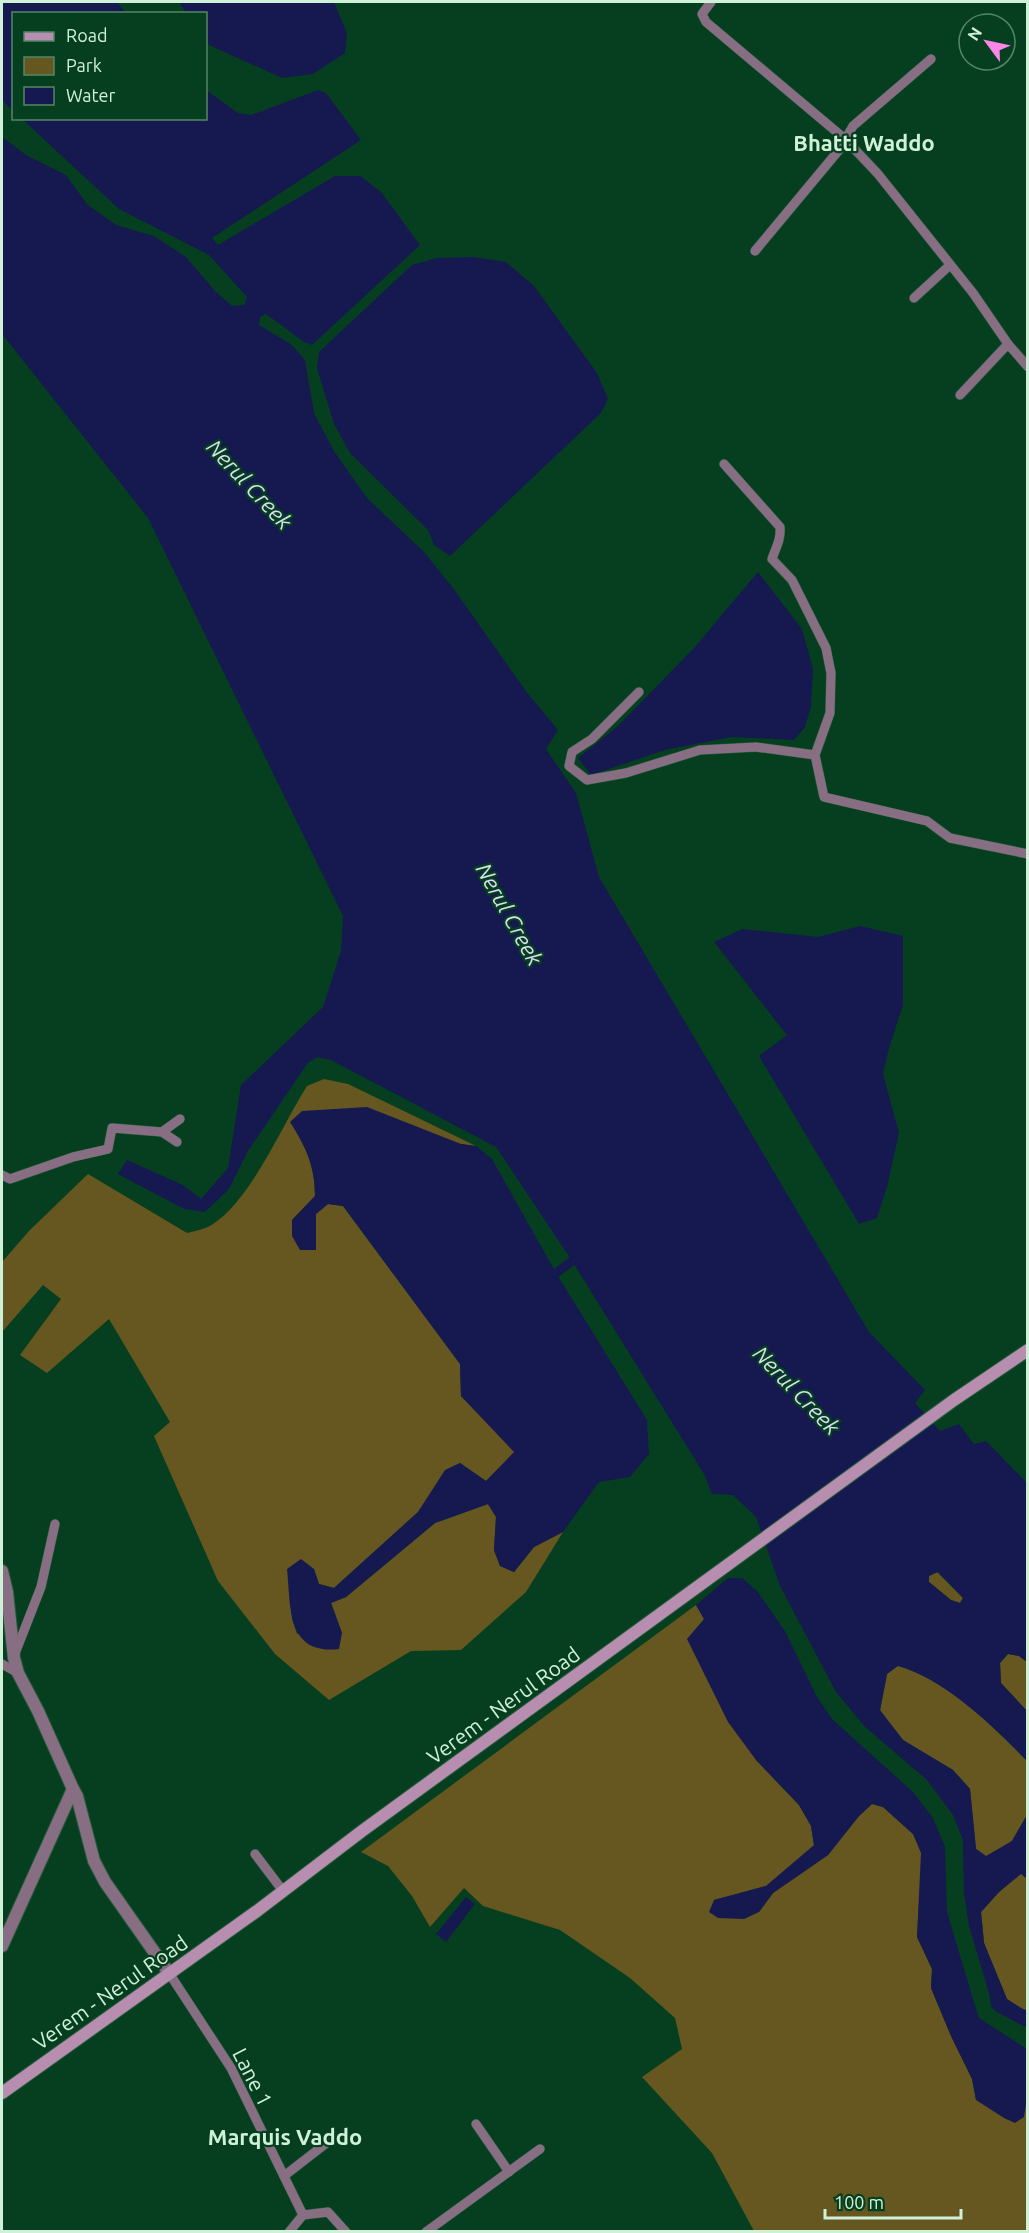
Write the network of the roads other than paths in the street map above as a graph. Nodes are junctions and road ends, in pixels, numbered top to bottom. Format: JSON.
{"nodes":[{"id":1,"x":711,"y":2,"type":"edge"},
{"id":2,"x":931,"y":59,"type":"dead end"},
{"id":3,"x":845,"y":139,"type":"junction"},
{"id":4,"x":755,"y":251,"type":"dead end"},
{"id":5,"x":950,"y":265,"type":"junction"},
{"id":6,"x":914,"y":298,"type":"dead end"},
{"id":7,"x":1008,"y":345,"type":"junction"},
{"id":8,"x":1028,"y":368,"type":"edge"},
{"id":9,"x":960,"y":395,"type":"dead end"},
{"id":10,"x":724,"y":464,"type":"dead end"},
{"id":11,"x":639,"y":692,"type":"dead end"},
{"id":12,"x":815,"y":755,"type":"junction"},
{"id":13,"x":1028,"y":854,"type":"edge"},
{"id":14,"x":180,"y":1119,"type":"dead end"},
{"id":15,"x":162,"y":1132,"type":"junction"},
{"id":16,"x":177,"y":1142,"type":"dead end"},
{"id":17,"x":2,"y":1175,"type":"edge"},
{"id":18,"x":1028,"y":1350,"type":"edge"},
{"id":19,"x":55,"y":1524,"type":"dead end"},
{"id":20,"x":2,"y":1571,"type":"edge"},
{"id":21,"x":14,"y":1658,"type":"junction"},
{"id":22,"x":2,"y":1664,"type":"edge"},
{"id":23,"x":18,"y":1673,"type":"junction"},
{"id":24,"x":73,"y":1789,"type":"junction"},
{"id":25,"x":255,"y":1854,"type":"dead end"},
{"id":26,"x":283,"y":1891,"type":"junction"},
{"id":27,"x":2,"y":1946,"type":"edge"},
{"id":28,"x":170,"y":1973,"type":"junction"},
{"id":29,"x":2,"y":2093,"type":"edge"},
{"id":30,"x":476,"y":2124,"type":"dead end"},
{"id":31,"x":333,"y":2138,"type":"dead end"},
{"id":32,"x":540,"y":2149,"type":"dead end"},
{"id":33,"x":508,"y":2172,"type":"junction"},
{"id":34,"x":284,"y":2176,"type":"junction"},
{"id":35,"x":303,"y":2215,"type":"junction"},
{"id":36,"x":427,"y":2231,"type":"edge"},
{"id":37,"x":289,"y":2232,"type":"edge"},
{"id":38,"x":346,"y":2232,"type":"edge"}],
"edges":[{"from":1,"to":3,"type":"street"},
{"from":2,"to":3,"type":"street"},
{"from":3,"to":4,"type":"street"},
{"from":3,"to":5,"type":"street"},
{"from":5,"to":6,"type":"street"},
{"from":5,"to":7,"type":"street"},
{"from":7,"to":8,"type":"street"},
{"from":7,"to":9,"type":"street"},
{"from":10,"to":12,"type":"street"},
{"from":11,"to":12,"type":"street"},
{"from":12,"to":13,"type":"street"},
{"from":14,"to":15,"type":"street"},
{"from":15,"to":16,"type":"street"},
{"from":15,"to":17,"type":"street"},
{"from":18,"to":26,"type":"main road","name":"Verem - Nerul Road"},
{"from":19,"to":21,"type":"street"},
{"from":20,"to":21,"type":"street"},
{"from":21,"to":23,"type":"street"},
{"from":22,"to":23,"type":"street"},
{"from":23,"to":24,"type":"street"},
{"from":24,"to":27,"type":"street"},
{"from":24,"to":28,"type":"street"},
{"from":25,"to":26,"type":"street"},
{"from":26,"to":28,"type":"main road","name":"Verem - Nerul Road"},
{"from":28,"to":29,"type":"main road","name":"Verem - Nerul Road"},
{"from":28,"to":34,"type":"street","name":"Lane 1"},
{"from":30,"to":33,"type":"street"},
{"from":31,"to":34,"type":"street"},
{"from":32,"to":33,"type":"street"},
{"from":33,"to":36,"type":"street"},
{"from":34,"to":35,"type":"street","name":"Lane 1"},
{"from":35,"to":37,"type":"street"},
{"from":35,"to":38,"type":"street"}]}
